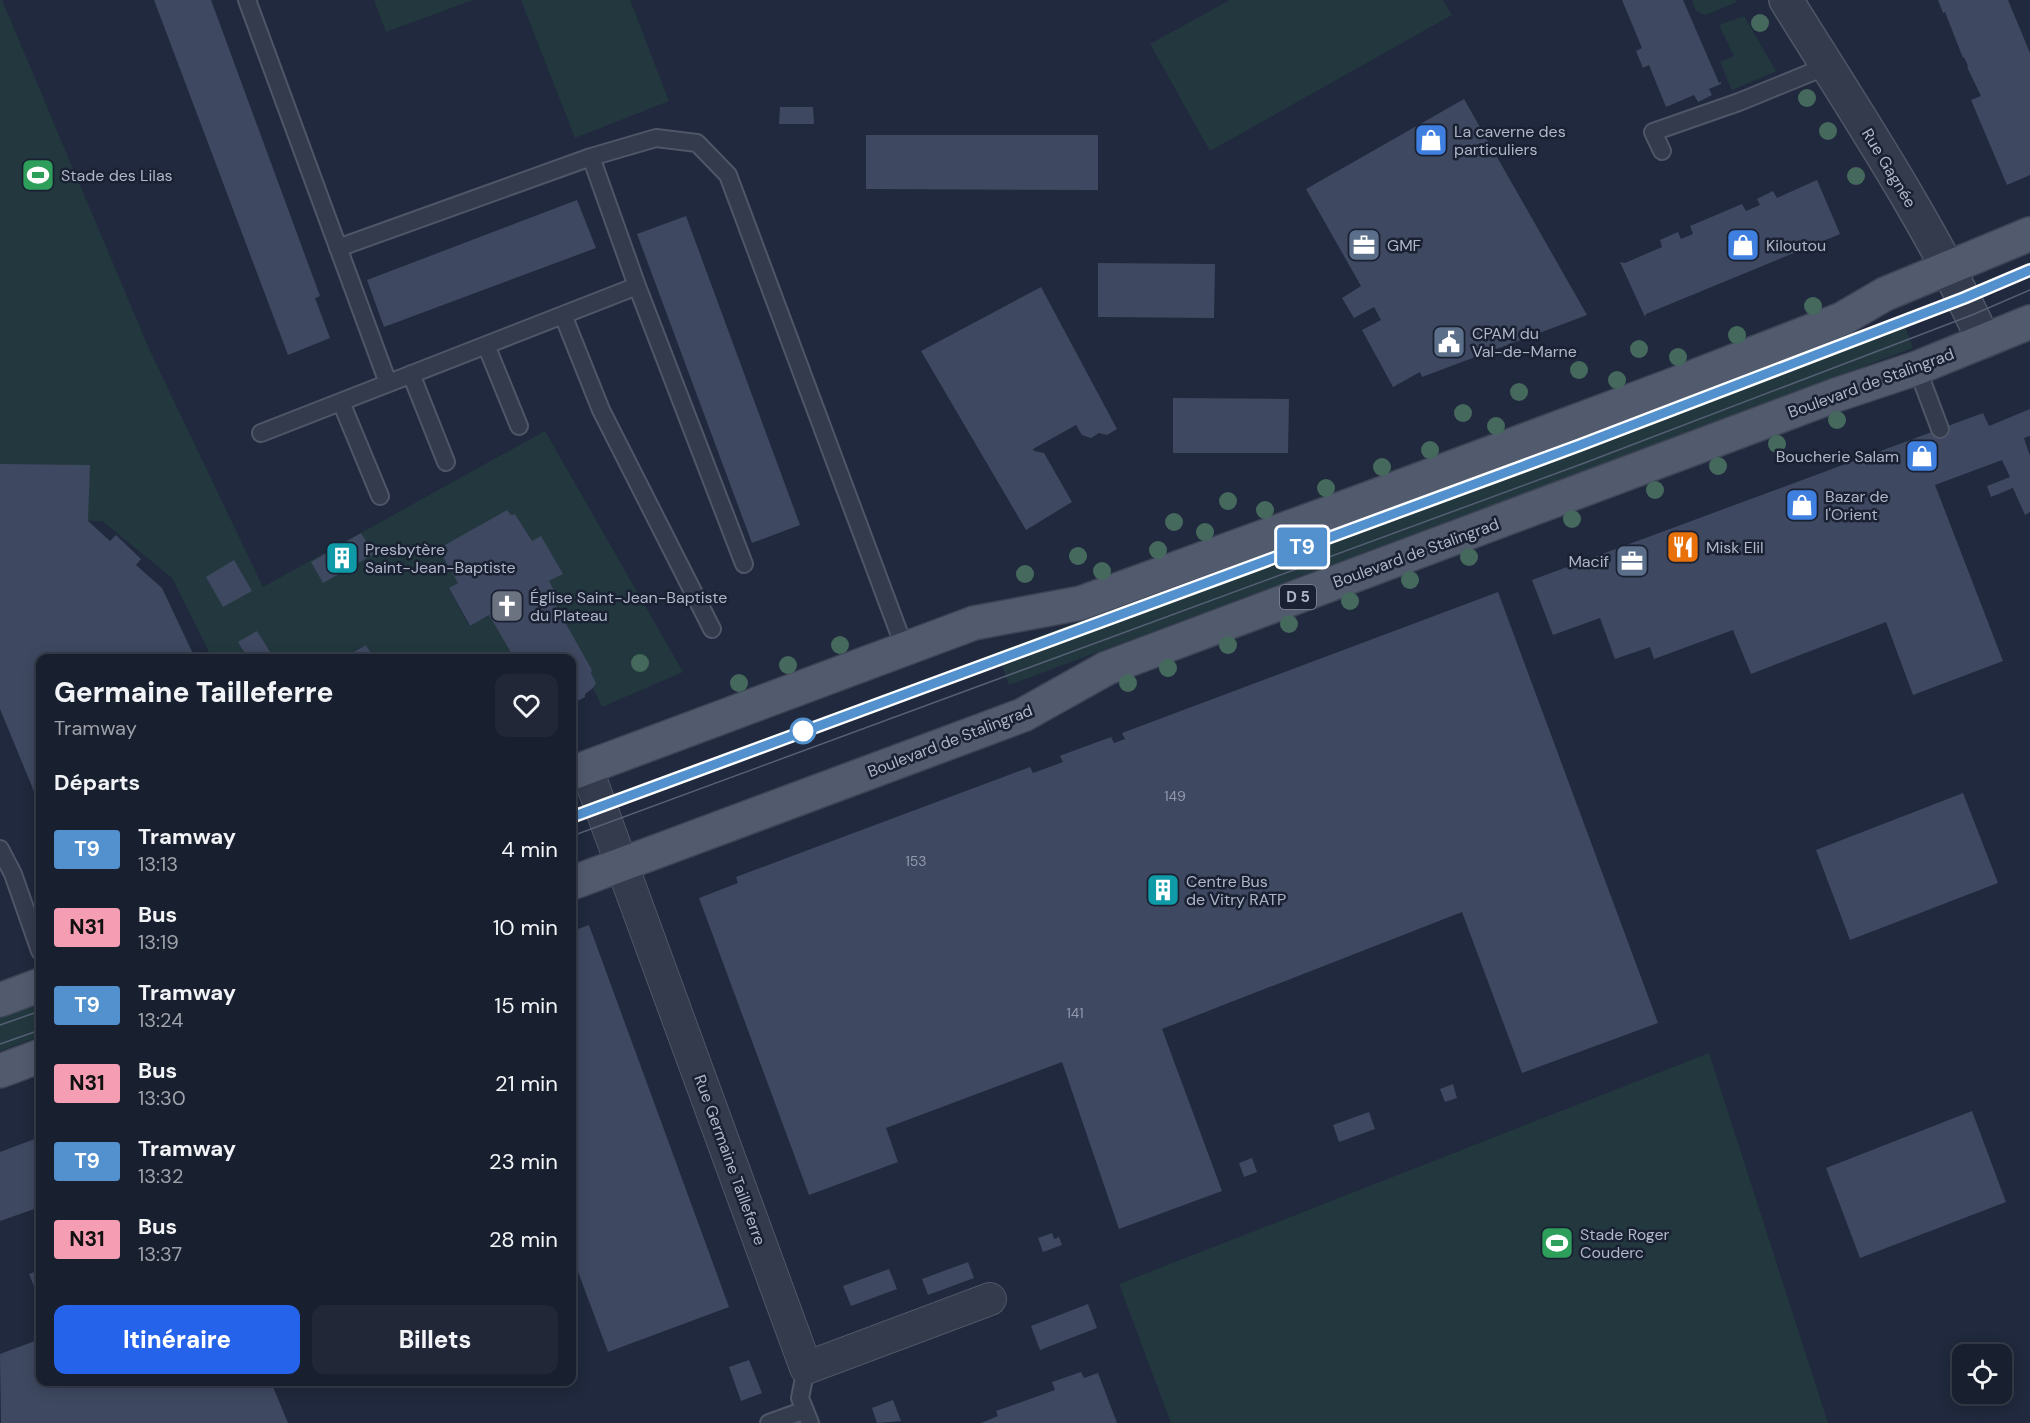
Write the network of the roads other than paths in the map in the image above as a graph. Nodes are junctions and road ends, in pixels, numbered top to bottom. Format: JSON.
{"nodes":[{"id":1,"x":247,"y":0,"type":"edge"},
{"id":2,"x":1786,"y":0,"type":"edge"},
{"id":3,"x":1827,"y":66,"type":"junction"},
{"id":4,"x":1662,"y":151,"type":"dead end"},
{"id":5,"x":591,"y":157,"type":"junction"},
{"id":6,"x":2030,"y":234,"type":"edge"},
{"id":7,"x":338,"y":248,"type":"junction"},
{"id":8,"x":1947,"y":267,"type":"junction"},
{"id":9,"x":637,"y":286,"type":"junction"},
{"id":10,"x":563,"y":315,"type":"junction"},
{"id":11,"x":2030,"y":322,"type":"edge"},
{"id":12,"x":1984,"y":341,"type":"junction"},
{"id":13,"x":486,"y":345,"type":"junction"},
{"id":14,"x":1917,"y":369,"type":"junction"},
{"id":15,"x":411,"y":374,"type":"junction"},
{"id":16,"x":388,"y":383,"type":"junction"},
{"id":17,"x":341,"y":402,"type":"junction"},
{"id":18,"x":519,"y":426,"type":"dead end"},
{"id":19,"x":1940,"y":429,"type":"dead end"},
{"id":20,"x":261,"y":433,"type":"dead end"},
{"id":21,"x":447,"y":462,"type":"dead end"},
{"id":22,"x":380,"y":496,"type":"dead end"},
{"id":23,"x":744,"y":564,"type":"dead end"},
{"id":24,"x":712,"y":629,"type":"dead end"},
{"id":25,"x":905,"y":649,"type":"junction"},
{"id":26,"x":579,"y":770,"type":"edge"},
{"id":27,"x":0,"y":849,"type":"edge"},
{"id":28,"x":622,"y":865,"type":"junction"},
{"id":29,"x":576,"y":882,"type":"edge"},
{"id":30,"x":36,"y":940,"type":"edge"},
{"id":31,"x":36,"y":986,"type":"edge"},
{"id":32,"x":0,"y":1000,"type":"edge"},
{"id":33,"x":36,"y":1058,"type":"edge"},
{"id":34,"x":0,"y":1071,"type":"edge"},
{"id":35,"x":990,"y":1299,"type":"dead end"},
{"id":36,"x":806,"y":1368,"type":"junction"},
{"id":37,"x":808,"y":1417,"type":"edge"},
{"id":38,"x":769,"y":1423,"type":"edge"}],
"edges":[{"from":1,"to":7,"type":"lane"},
{"from":2,"to":3,"type":"street","name":"Rue Gagnée"},
{"from":3,"to":4,"type":"lane"},
{"from":3,"to":8,"type":"street","name":"Rue Gagnée"},
{"from":5,"to":7,"type":"lane"},
{"from":5,"to":9,"type":"lane"},
{"from":5,"to":25,"type":"lane"},
{"from":6,"to":8,"type":"main road"},
{"from":7,"to":16,"type":"lane"},
{"from":8,"to":12,"type":"street","name":"Rue Gagnée"},
{"from":8,"to":25,"type":"main road"},
{"from":9,"to":10,"type":"lane"},
{"from":9,"to":23,"type":"lane"},
{"from":10,"to":13,"type":"lane"},
{"from":10,"to":24,"type":"lane"},
{"from":11,"to":12,"type":"main road","name":"Boulevard de Stalingrad","number":"D 5"},
{"from":12,"to":14,"type":"main road","name":"Boulevard de Stalingrad","number":"D 5"},
{"from":13,"to":15,"type":"lane"},
{"from":13,"to":18,"type":"lane"},
{"from":14,"to":19,"type":"lane"},
{"from":14,"to":28,"type":"main road","name":"Boulevard de Stalingrad","number":"D 5"},
{"from":15,"to":16,"type":"lane"},
{"from":15,"to":21,"type":"lane"},
{"from":16,"to":17,"type":"lane"},
{"from":17,"to":20,"type":"lane"},
{"from":17,"to":22,"type":"lane"},
{"from":25,"to":26,"type":"main road"},
{"from":26,"to":28,"type":"street","name":"Rue Germaine Tailleferre"},
{"from":27,"to":30,"type":"lane"},
{"from":28,"to":29,"type":"main road","name":"Boulevard de Stalingrad","number":"D 5"},
{"from":28,"to":36,"type":"street","name":"Rue Germaine Tailleferre"},
{"from":31,"to":32,"type":"main road"},
{"from":33,"to":34,"type":"main road"},
{"from":35,"to":36,"type":"street"},
{"from":36,"to":37,"type":"lane"},
{"from":37,"to":38,"type":"lane"}]}
